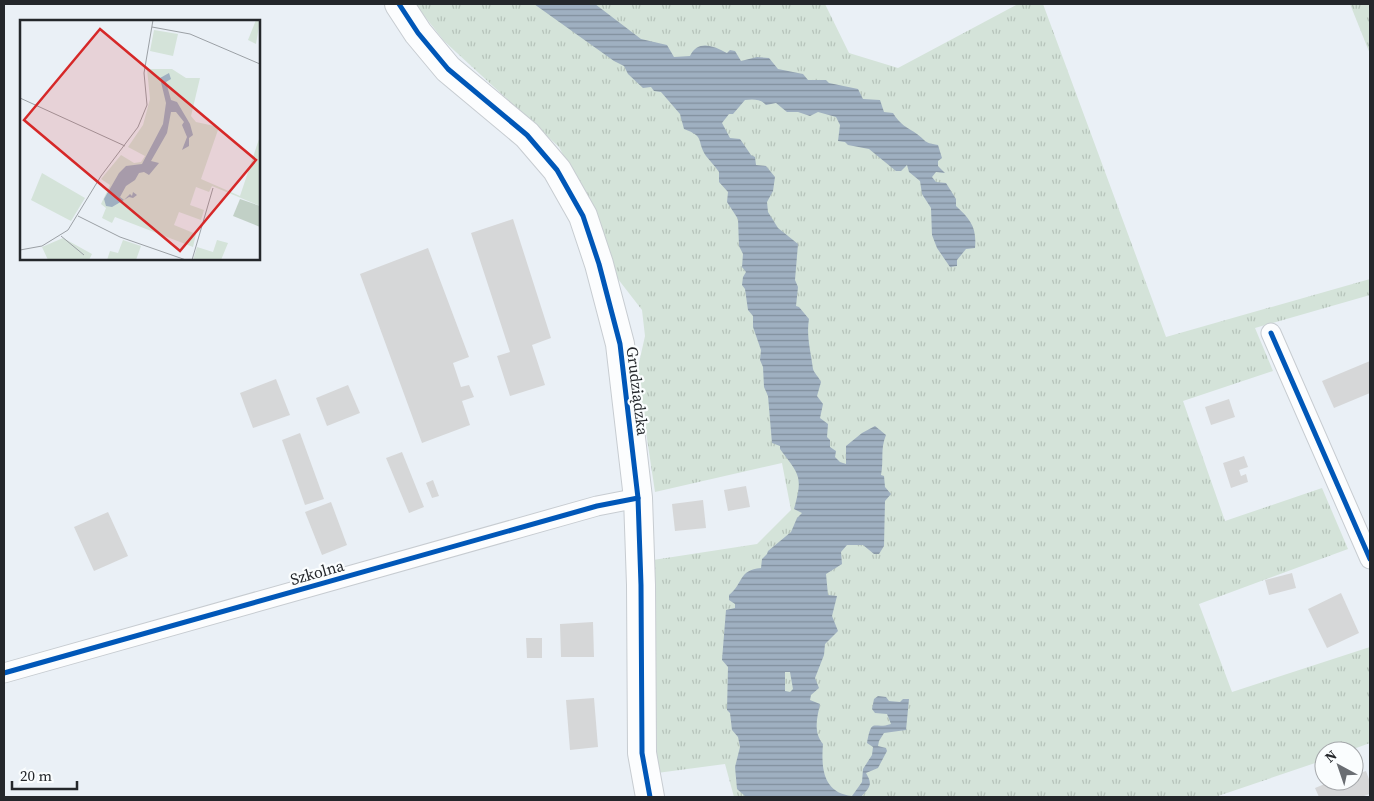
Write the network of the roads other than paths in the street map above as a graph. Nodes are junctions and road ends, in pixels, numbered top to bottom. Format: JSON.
{"nodes":[{"id":1,"x":399,"y":4,"type":"edge"},
{"id":2,"x":1271,"y":333,"type":"dead end"},
{"id":3,"x":638,"y":498,"type":"junction"},
{"id":4,"x":1370,"y":559,"type":"edge"},
{"id":5,"x":4,"y":673,"type":"edge"},
{"id":6,"x":650,"y":797,"type":"edge"}],
"edges":[{"from":1,"to":3,"type":"street","name":"Grudziądzka"},
{"from":2,"to":4,"type":"street"},
{"from":3,"to":5,"type":"street","name":"Szkolna"},
{"from":3,"to":6,"type":"street","name":"Grudziądzka"}]}
